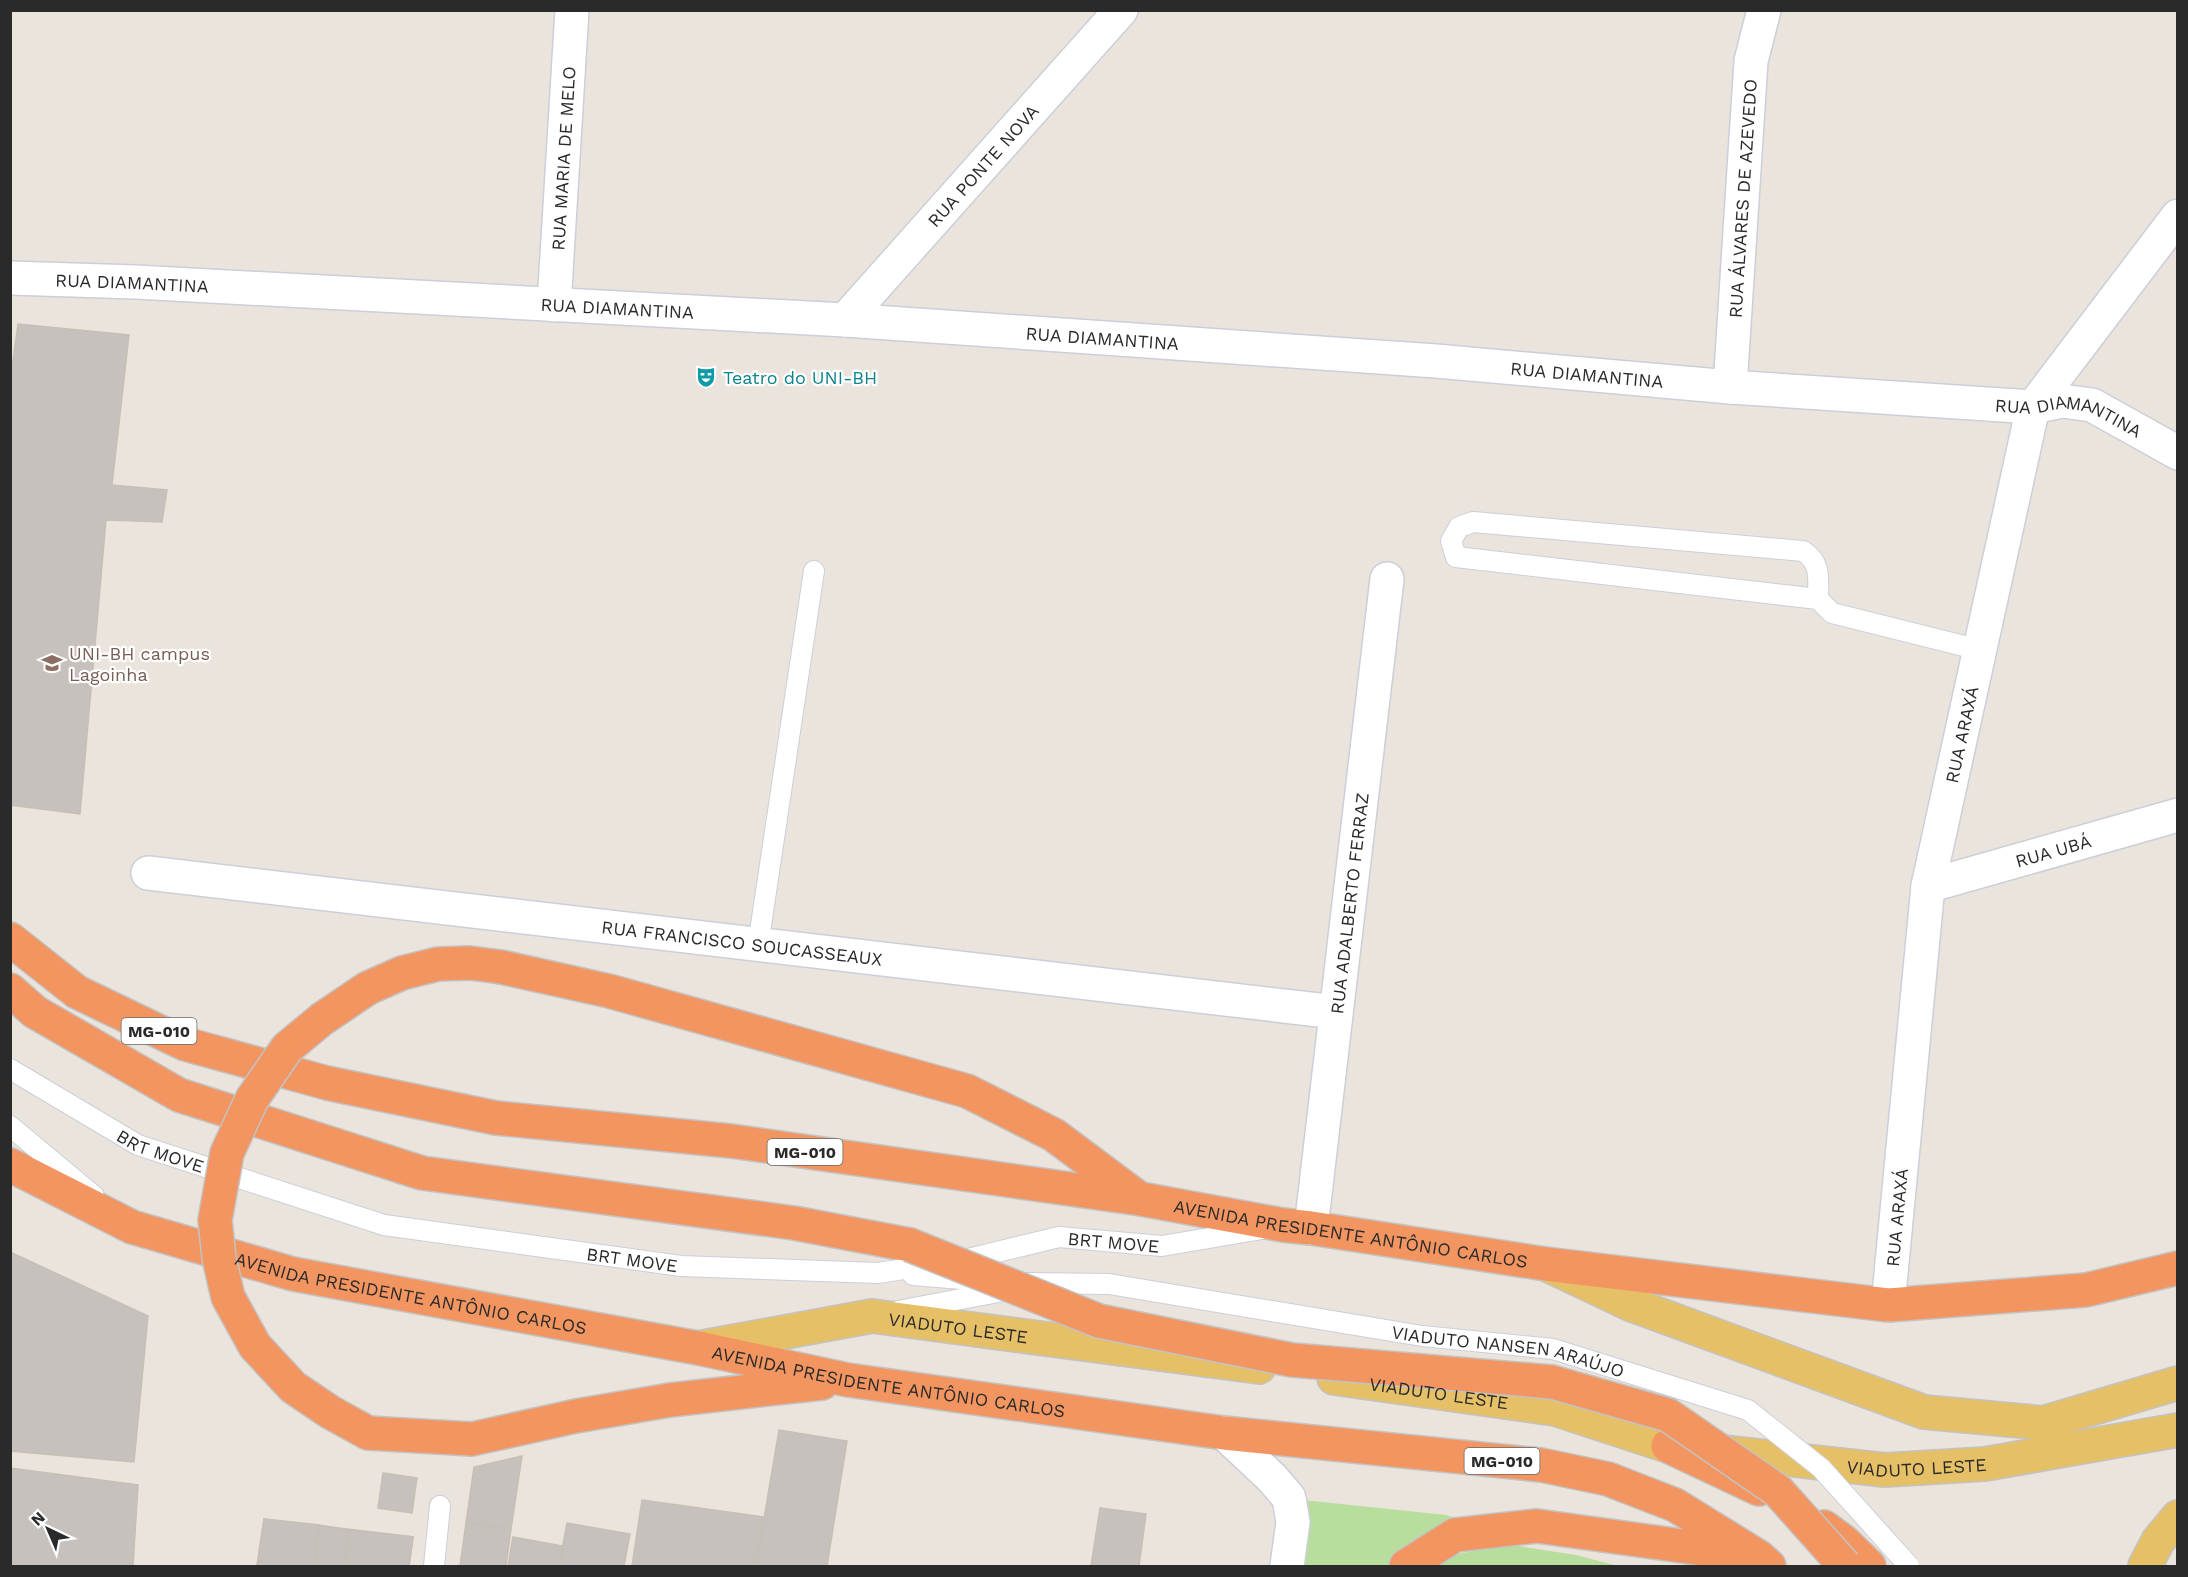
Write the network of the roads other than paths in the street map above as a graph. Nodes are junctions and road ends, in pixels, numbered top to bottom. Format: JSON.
{"nodes":[{"id":1,"x":572,"y":10,"type":"edge"},
{"id":2,"x":1121,"y":10,"type":"edge"},
{"id":3,"x":1764,"y":10,"type":"edge"},
{"id":4,"x":2178,"y":216,"type":"edge"},
{"id":5,"x":10,"y":278,"type":"edge"},
{"id":6,"x":554,"y":305,"type":"junction"},
{"id":7,"x":845,"y":320,"type":"junction"},
{"id":8,"x":1730,"y":387,"type":"junction"},
{"id":9,"x":2033,"y":407,"type":"junction"},
{"id":10,"x":2178,"y":453,"type":"edge"},
{"id":11,"x":813,"y":571,"type":"dead end"},
{"id":12,"x":1387,"y":579,"type":"dead end"},
{"id":13,"x":1818,"y":599,"type":"junction"},
{"id":14,"x":1980,"y":650,"type":"junction"},
{"id":15,"x":2178,"y":815,"type":"edge"},
{"id":16,"x":148,"y":873,"type":"dead end"},
{"id":17,"x":1928,"y":886,"type":"junction"},
{"id":18,"x":10,"y":939,"type":"edge"},
{"id":19,"x":758,"y":945,"type":"junction"},
{"id":20,"x":10,"y":990,"type":"edge"},
{"id":21,"x":1336,"y":1012,"type":"junction"},
{"id":22,"x":10,"y":1070,"type":"edge"},
{"id":23,"x":10,"y":1126,"type":"edge"},
{"id":24,"x":10,"y":1165,"type":"edge"},
{"id":25,"x":1141,"y":1199,"type":"junction"},
{"id":26,"x":1297,"y":1226,"type":"junction"},
{"id":27,"x":132,"y":1227,"type":"junction"},
{"id":28,"x":1546,"y":1264,"type":"junction"},
{"id":29,"x":2178,"y":1268,"type":"edge"},
{"id":30,"x":878,"y":1273,"type":"junction"},
{"id":31,"x":1040,"y":1284,"type":"junction"},
{"id":32,"x":1888,"y":1305,"type":"junction"},
{"id":33,"x":872,"y":1316,"type":"junction"},
{"id":34,"x":699,"y":1348,"type":"junction"},
{"id":35,"x":848,"y":1380,"type":"junction"},
{"id":36,"x":2178,"y":1383,"type":"edge"},
{"id":37,"x":2178,"y":1430,"type":"edge"},
{"id":38,"x":1224,"y":1434,"type":"junction"},
{"id":39,"x":1668,"y":1446,"type":"junction"},
{"id":40,"x":440,"y":1506,"type":"dead end"},
{"id":41,"x":2178,"y":1517,"type":"edge"},
{"id":42,"x":1764,"y":1562,"type":"edge"},
{"id":43,"x":434,"y":1566,"type":"edge"},
{"id":44,"x":1287,"y":1566,"type":"edge"},
{"id":45,"x":1406,"y":1566,"type":"edge"},
{"id":46,"x":1845,"y":1566,"type":"edge"},
{"id":47,"x":1869,"y":1566,"type":"edge"},
{"id":48,"x":1909,"y":1566,"type":"edge"},
{"id":49,"x":2145,"y":1566,"type":"edge"}],
"edges":[{"from":1,"to":6,"type":"street","name":"RUA MARIA DE MELO"},
{"from":2,"to":7,"type":"street","name":"RUA PONTE NOVA"},
{"from":3,"to":8,"type":"street","name":"RUA ÁLVARES DE AZEVEDO"},
{"from":4,"to":9,"type":"street","name":"RUA ARAXÁ"},
{"from":5,"to":6,"type":"street","name":"RUA DIAMANTINA"},
{"from":6,"to":7,"type":"street","name":"RUA DIAMANTINA"},
{"from":7,"to":8,"type":"street","name":"RUA DIAMANTINA"},
{"from":8,"to":9,"type":"street","name":"RUA DIAMANTINA"},
{"from":9,"to":10,"type":"street","name":"RUA DIAMANTINA"},
{"from":9,"to":14,"type":"street","name":"RUA ARAXÁ"},
{"from":11,"to":19,"type":"lane"},
{"from":12,"to":21,"type":"street","name":"RUA ADALBERTO FERRAZ"},
{"from":13,"to":13,"type":"lane"},
{"from":13,"to":14,"type":"lane"},
{"from":14,"to":17,"type":"street","name":"RUA ARAXÁ"},
{"from":15,"to":17,"type":"street","name":"RUA UBÁ"},
{"from":16,"to":19,"type":"street","name":"RUA FRANCISCO SOUCASSEAUX"},
{"from":17,"to":32,"type":"street","name":"RUA ARAXÁ"},
{"from":18,"to":25,"type":"highway","name":"AVENIDA PRESIDENTE ANTÔNIO CARLOS","number":"MG-010"},
{"from":19,"to":21,"type":"street","name":"RUA FRANCISCO SOUCASSEAUX"},
{"from":20,"to":46,"type":"highway","bridge":true},
{"from":21,"to":26,"type":"street","name":"RUA ADALBERTO FERRAZ"},
{"from":22,"to":30,"type":"lane","name":"BRT MOVE"},
{"from":23,"to":27,"type":"lane"},
{"from":24,"to":27,"type":"highway","name":"AVENIDA PRESIDENTE ANTÔNIO CARLOS","number":"MG-010"},
{"from":25,"to":26,"type":"highway","name":"AVENIDA PRESIDENTE ANTÔNIO CARLOS","number":"MG-010"},
{"from":25,"to":35,"type":"highway","bridge":true},
{"from":26,"to":28,"type":"highway","name":"AVENIDA PRESIDENTE ANTÔNIO CARLOS","number":"MG-010"},
{"from":26,"to":30,"type":"lane","name":"BRT MOVE"},
{"from":27,"to":34,"type":"highway","name":"AVENIDA PRESIDENTE ANTÔNIO CARLOS","number":"MG-010"},
{"from":28,"to":32,"type":"highway","name":"AVENIDA PRESIDENTE ANTÔNIO CARLOS"},
{"from":28,"to":36,"type":"main road"},
{"from":29,"to":32,"type":"highway","name":"AVENIDA PRESIDENTE ANTÔNIO CARLOS"},
{"from":30,"to":31,"type":"lane","name":"VIADUTO NANSEN ARAÚJO"},
{"from":31,"to":33,"type":"lane","name":"VIADUTO NANSEN ARAÚJO"},
{"from":31,"to":48,"type":"lane","name":"VIADUTO NANSEN ARAÚJO","bridge":true},
{"from":33,"to":34,"type":"main road","name":"VIADUTO LESTE"},
{"from":33,"to":39,"type":"main road","name":"VIADUTO LESTE"},
{"from":34,"to":35,"type":"highway","name":"AVENIDA PRESIDENTE ANTÔNIO CARLOS","number":"MG-010"},
{"from":35,"to":38,"type":"highway","name":"AVENIDA PRESIDENTE ANTÔNIO CARLOS","number":"MG-010"},
{"from":37,"to":39,"type":"main road","name":"VIADUTO LESTE"},
{"from":38,"to":42,"type":"highway","name":"AVENIDA PRESIDENTE ANTÔNIO CARLOS","number":"MG-010"},
{"from":38,"to":44,"type":"street"},
{"from":39,"to":47,"type":"highway"},
{"from":40,"to":43,"type":"lane"},
{"from":41,"to":49,"type":"main road"},
{"from":42,"to":45,"type":"highway"}]}
